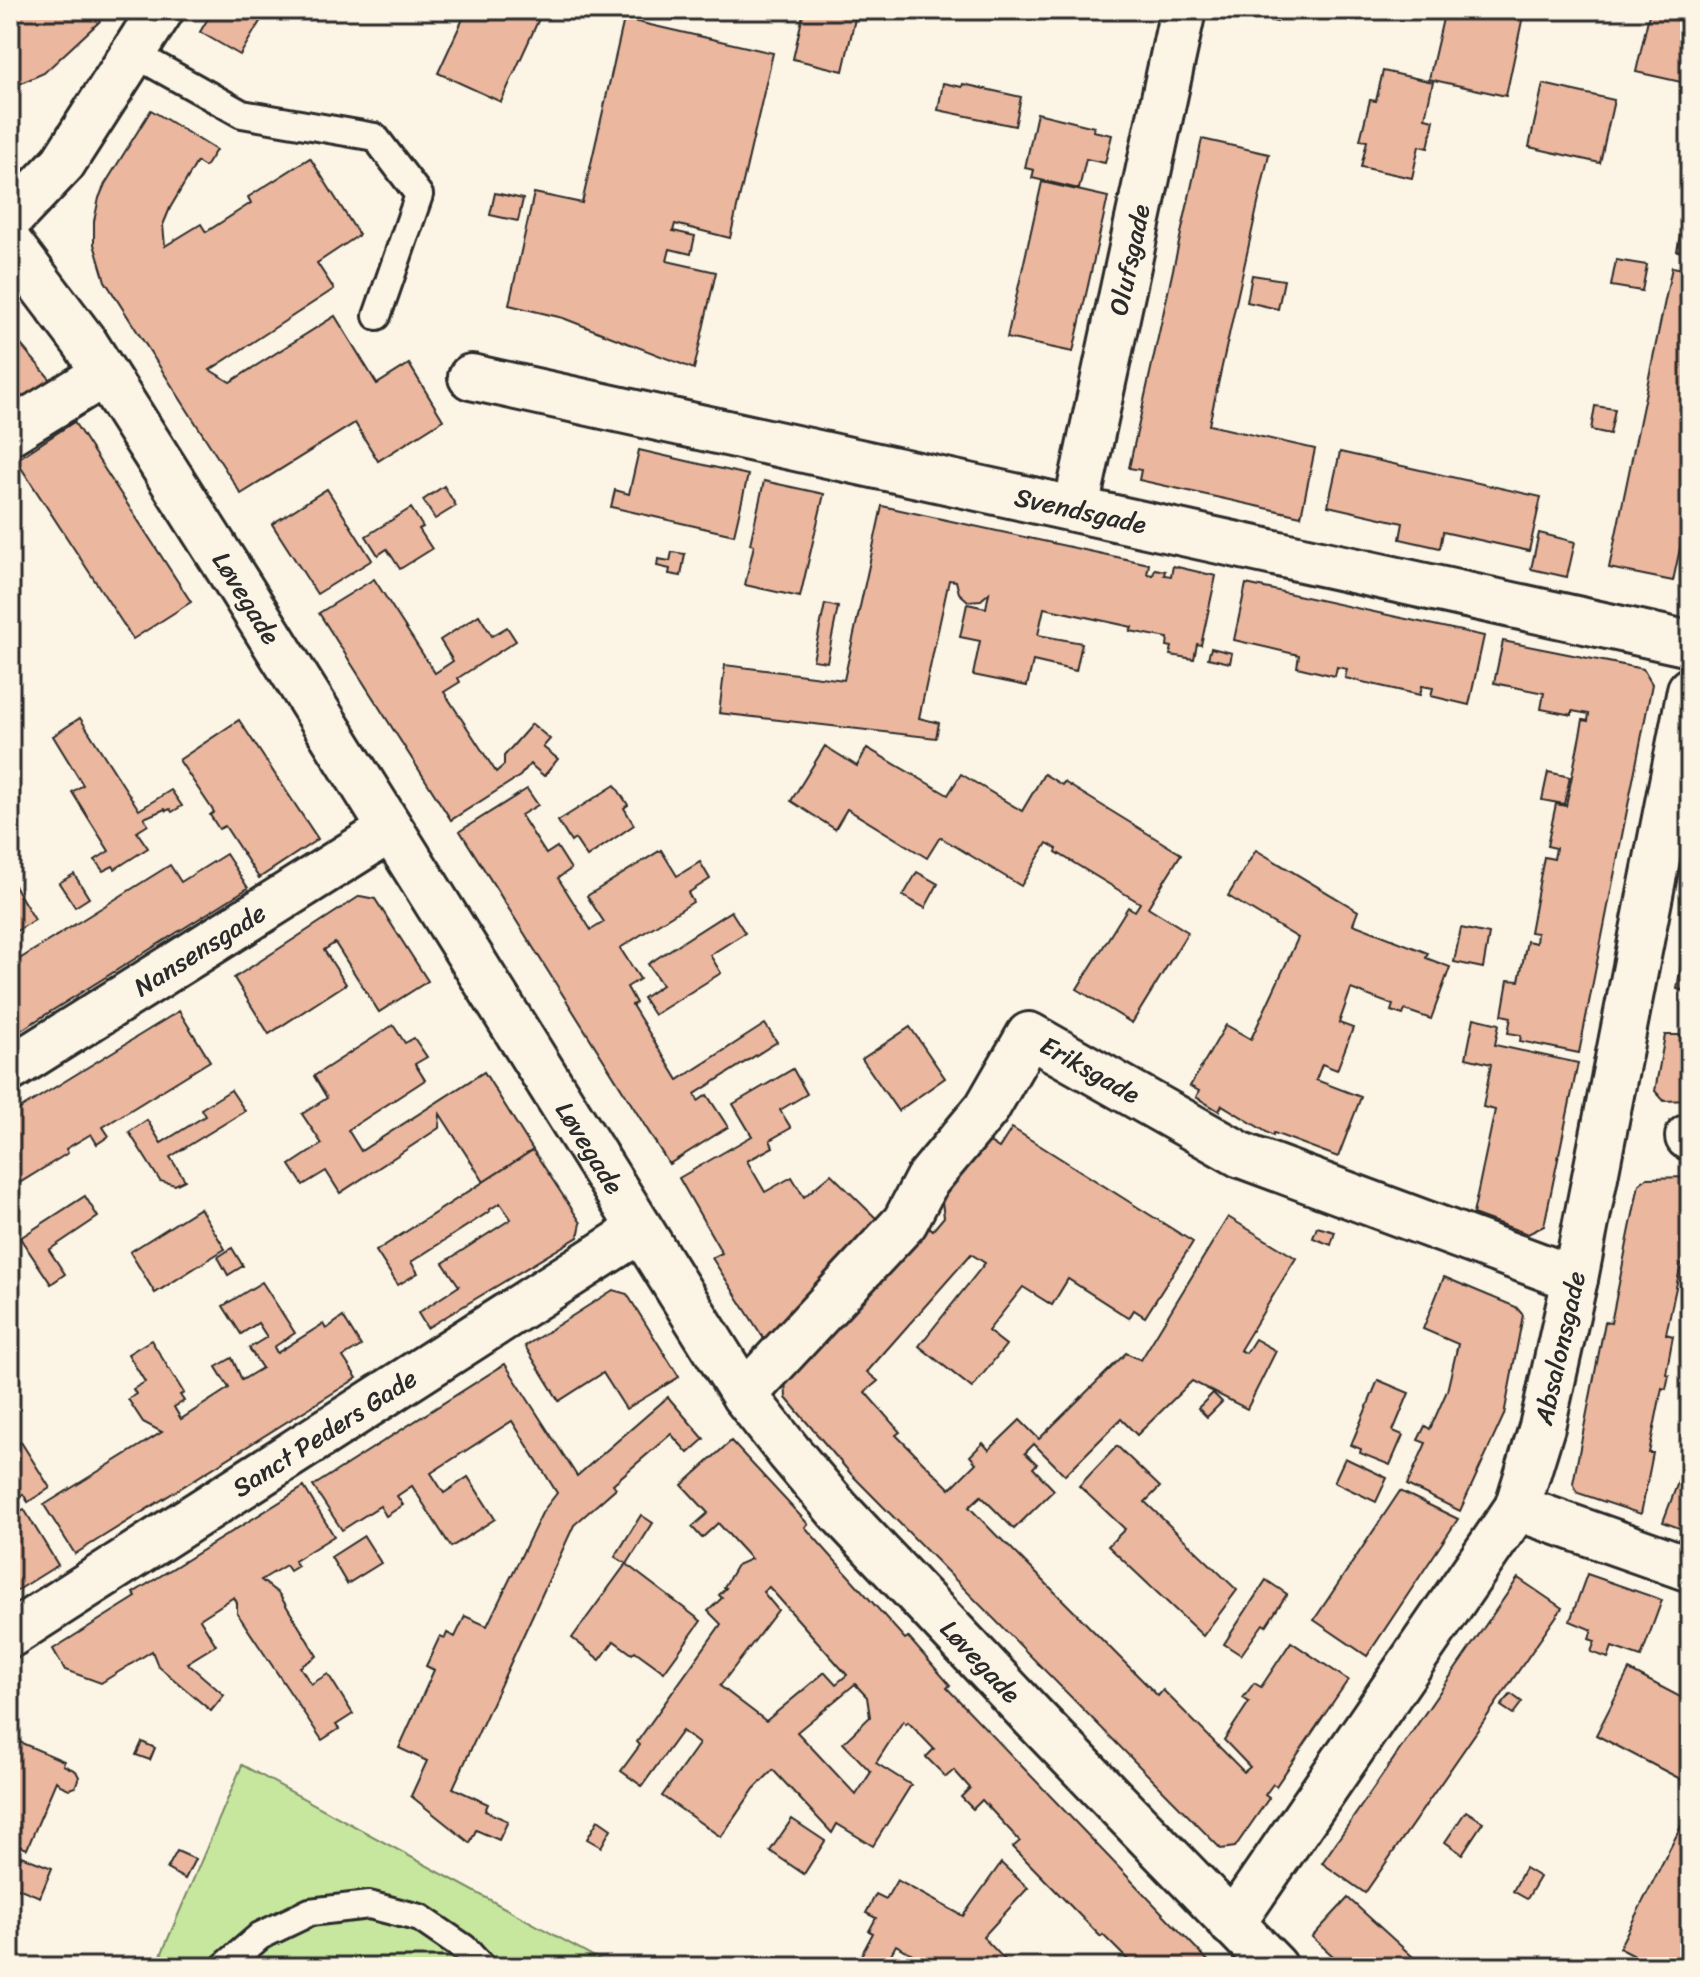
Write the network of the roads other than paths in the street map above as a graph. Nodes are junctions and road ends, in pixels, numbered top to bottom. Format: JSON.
{"nodes":[{"id":1,"x":161,"y":10,"type":"edge"},
{"id":2,"x":1183,"y":10,"type":"edge"},
{"id":3,"x":133,"y":53,"type":"junction"},
{"id":4,"x":10,"y":219,"type":"edge"},
{"id":5,"x":10,"y":244,"type":"edge"},
{"id":6,"x":377,"y":316,"type":"dead end"},
{"id":7,"x":104,"y":374,"type":"junction"},
{"id":8,"x":471,"y":377,"type":"dead end"},
{"id":9,"x":10,"y":432,"type":"edge"},
{"id":10,"x":1076,"y":508,"type":"junction"},
{"id":11,"x":1690,"y":644,"type":"edge"},
{"id":12,"x":1690,"y":690,"type":"edge"},
{"id":13,"x":390,"y":830,"type":"junction"},
{"id":14,"x":10,"y":1069,"type":"edge"},
{"id":15,"x":640,"y":1230,"type":"junction"},
{"id":16,"x":1575,"y":1279,"type":"junction"},
{"id":17,"x":744,"y":1395,"type":"junction"},
{"id":18,"x":1517,"y":1508,"type":"junction"},
{"id":19,"x":1690,"y":1569,"type":"edge"},
{"id":20,"x":10,"y":1635,"type":"edge"},
{"id":21,"x":1232,"y":1924,"type":"junction"},
{"id":22,"x":1272,"y":1966,"type":"edge"},
{"id":23,"x":224,"y":1967,"type":"edge"},
{"id":24,"x":481,"y":1967,"type":"edge"}],
"edges":[{"from":1,"to":3,"type":"street"},
{"from":2,"to":10,"type":"street","name":"Olufsgade"},
{"from":3,"to":4,"type":"street"},
{"from":3,"to":6,"type":"lane"},
{"from":5,"to":7,"type":"street","name":"Løvegade"},
{"from":7,"to":9,"type":"street"},
{"from":7,"to":13,"type":"street","name":"Løvegade"},
{"from":8,"to":10,"type":"street","name":"Svendsgade"},
{"from":10,"to":11,"type":"street","name":"Svendsgade"},
{"from":12,"to":16,"type":"street","name":"Absalonsgade"},
{"from":13,"to":14,"type":"street","name":"Nansensgade"},
{"from":13,"to":15,"type":"street","name":"Løvegade"},
{"from":15,"to":17,"type":"street","name":"Løvegade"},
{"from":15,"to":20,"type":"street","name":"Sanct Peders Gade"},
{"from":16,"to":17,"type":"street","name":"Eriksgade"},
{"from":16,"to":18,"type":"street","name":"Absalonsgade"},
{"from":17,"to":21,"type":"street","name":"Løvegade"},
{"from":18,"to":19,"type":"street"},
{"from":18,"to":21,"type":"street","name":"Absalonsgade"},
{"from":21,"to":22,"type":"street","name":"Løvegade"},
{"from":23,"to":24,"type":"lane"}]}
